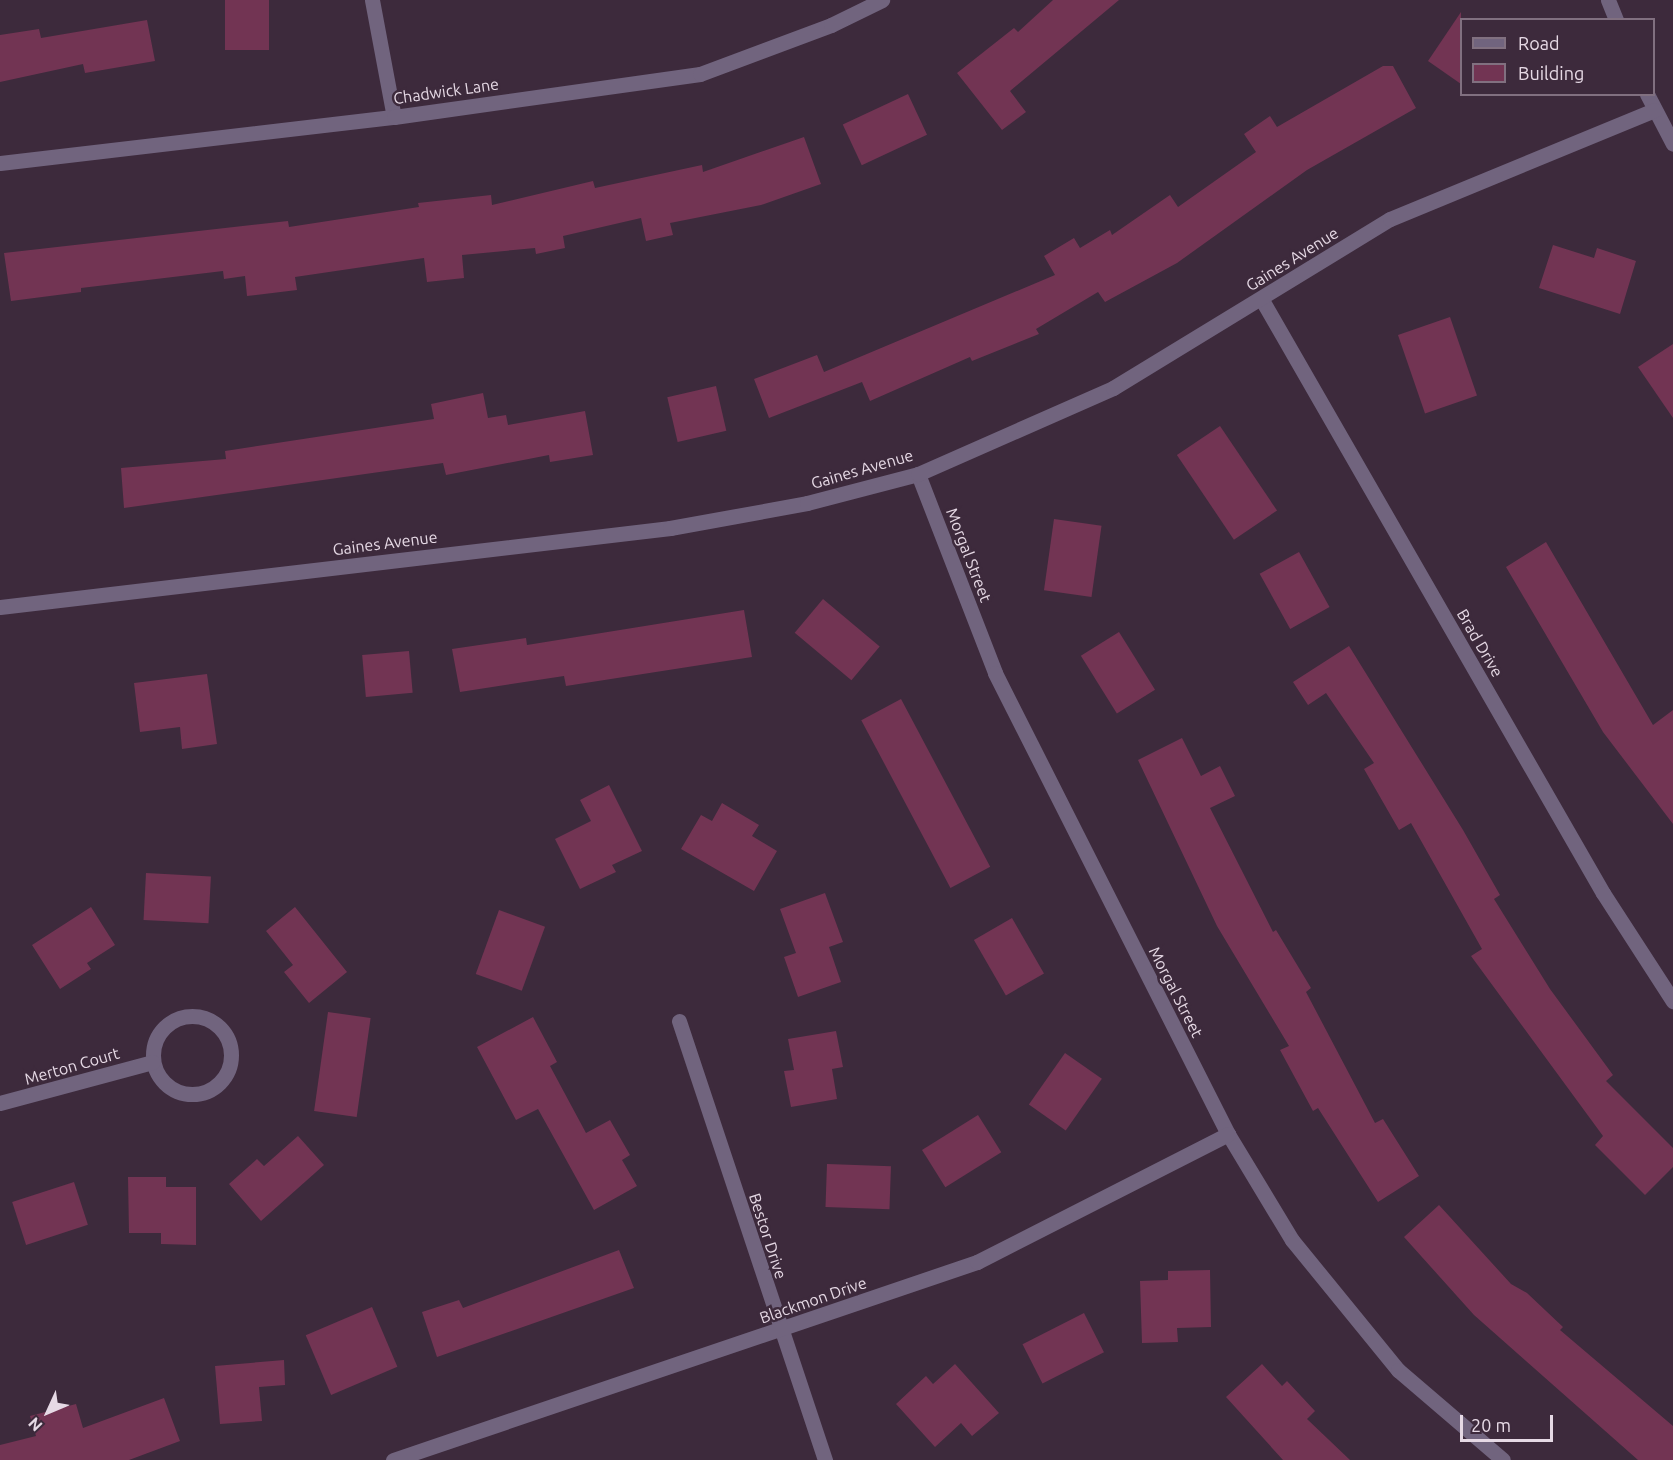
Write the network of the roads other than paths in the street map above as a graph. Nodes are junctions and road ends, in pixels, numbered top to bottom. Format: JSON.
{"nodes":[{"id":1,"x":372,"y":0,"type":"edge"},
{"id":2,"x":882,"y":0,"type":"edge"},
{"id":3,"x":1608,"y":0,"type":"edge"},
{"id":4,"x":1615,"y":18,"type":"edge"},
{"id":5,"x":1648,"y":96,"type":"edge"},
{"id":6,"x":1654,"y":110,"type":"junction"},
{"id":7,"x":394,"y":117,"type":"junction"},
{"id":8,"x":1673,"y":144,"type":"edge"},
{"id":9,"x":0,"y":163,"type":"edge"},
{"id":10,"x":1262,"y":300,"type":"junction"},
{"id":11,"x":918,"y":474,"type":"junction"},
{"id":12,"x":0,"y":607,"type":"edge"},
{"id":13,"x":1673,"y":1001,"type":"edge"},
{"id":14,"x":679,"y":1021,"type":"dead end"},
{"id":15,"x":153,"y":1062,"type":"junction"},
{"id":16,"x":0,"y":1103,"type":"edge"},
{"id":17,"x":1228,"y":1134,"type":"junction"},
{"id":18,"x":780,"y":1331,"type":"junction"},
{"id":19,"x":393,"y":1460,"type":"edge"},
{"id":20,"x":825,"y":1460,"type":"edge"},
{"id":21,"x":1503,"y":1460,"type":"edge"}],
"edges":[{"from":1,"to":7,"type":"street"},
{"from":2,"to":7,"type":"street","name":"Chadwick Lane"},
{"from":3,"to":4,"type":"street"},
{"from":5,"to":6,"type":"street"},
{"from":6,"to":8,"type":"street"},
{"from":6,"to":10,"type":"street","name":"Gaines Avenue"},
{"from":7,"to":9,"type":"street","name":"Chadwick Lane"},
{"from":10,"to":11,"type":"street","name":"Gaines Avenue"},
{"from":10,"to":13,"type":"street","name":"Brad Drive"},
{"from":11,"to":12,"type":"street","name":"Gaines Avenue"},
{"from":11,"to":17,"type":"street","name":"Morgal Street"},
{"from":14,"to":18,"type":"street","name":"Bestor Drive"},
{"from":15,"to":15,"type":"street"},
{"from":15,"to":16,"type":"street","name":"Merton Court"},
{"from":17,"to":18,"type":"street","name":"Blackmon Drive"},
{"from":17,"to":21,"type":"street","name":"Morgal Street"},
{"from":18,"to":19,"type":"street","name":"Blackmon Drive"},
{"from":18,"to":20,"type":"street","name":"Bestor Drive"}]}
